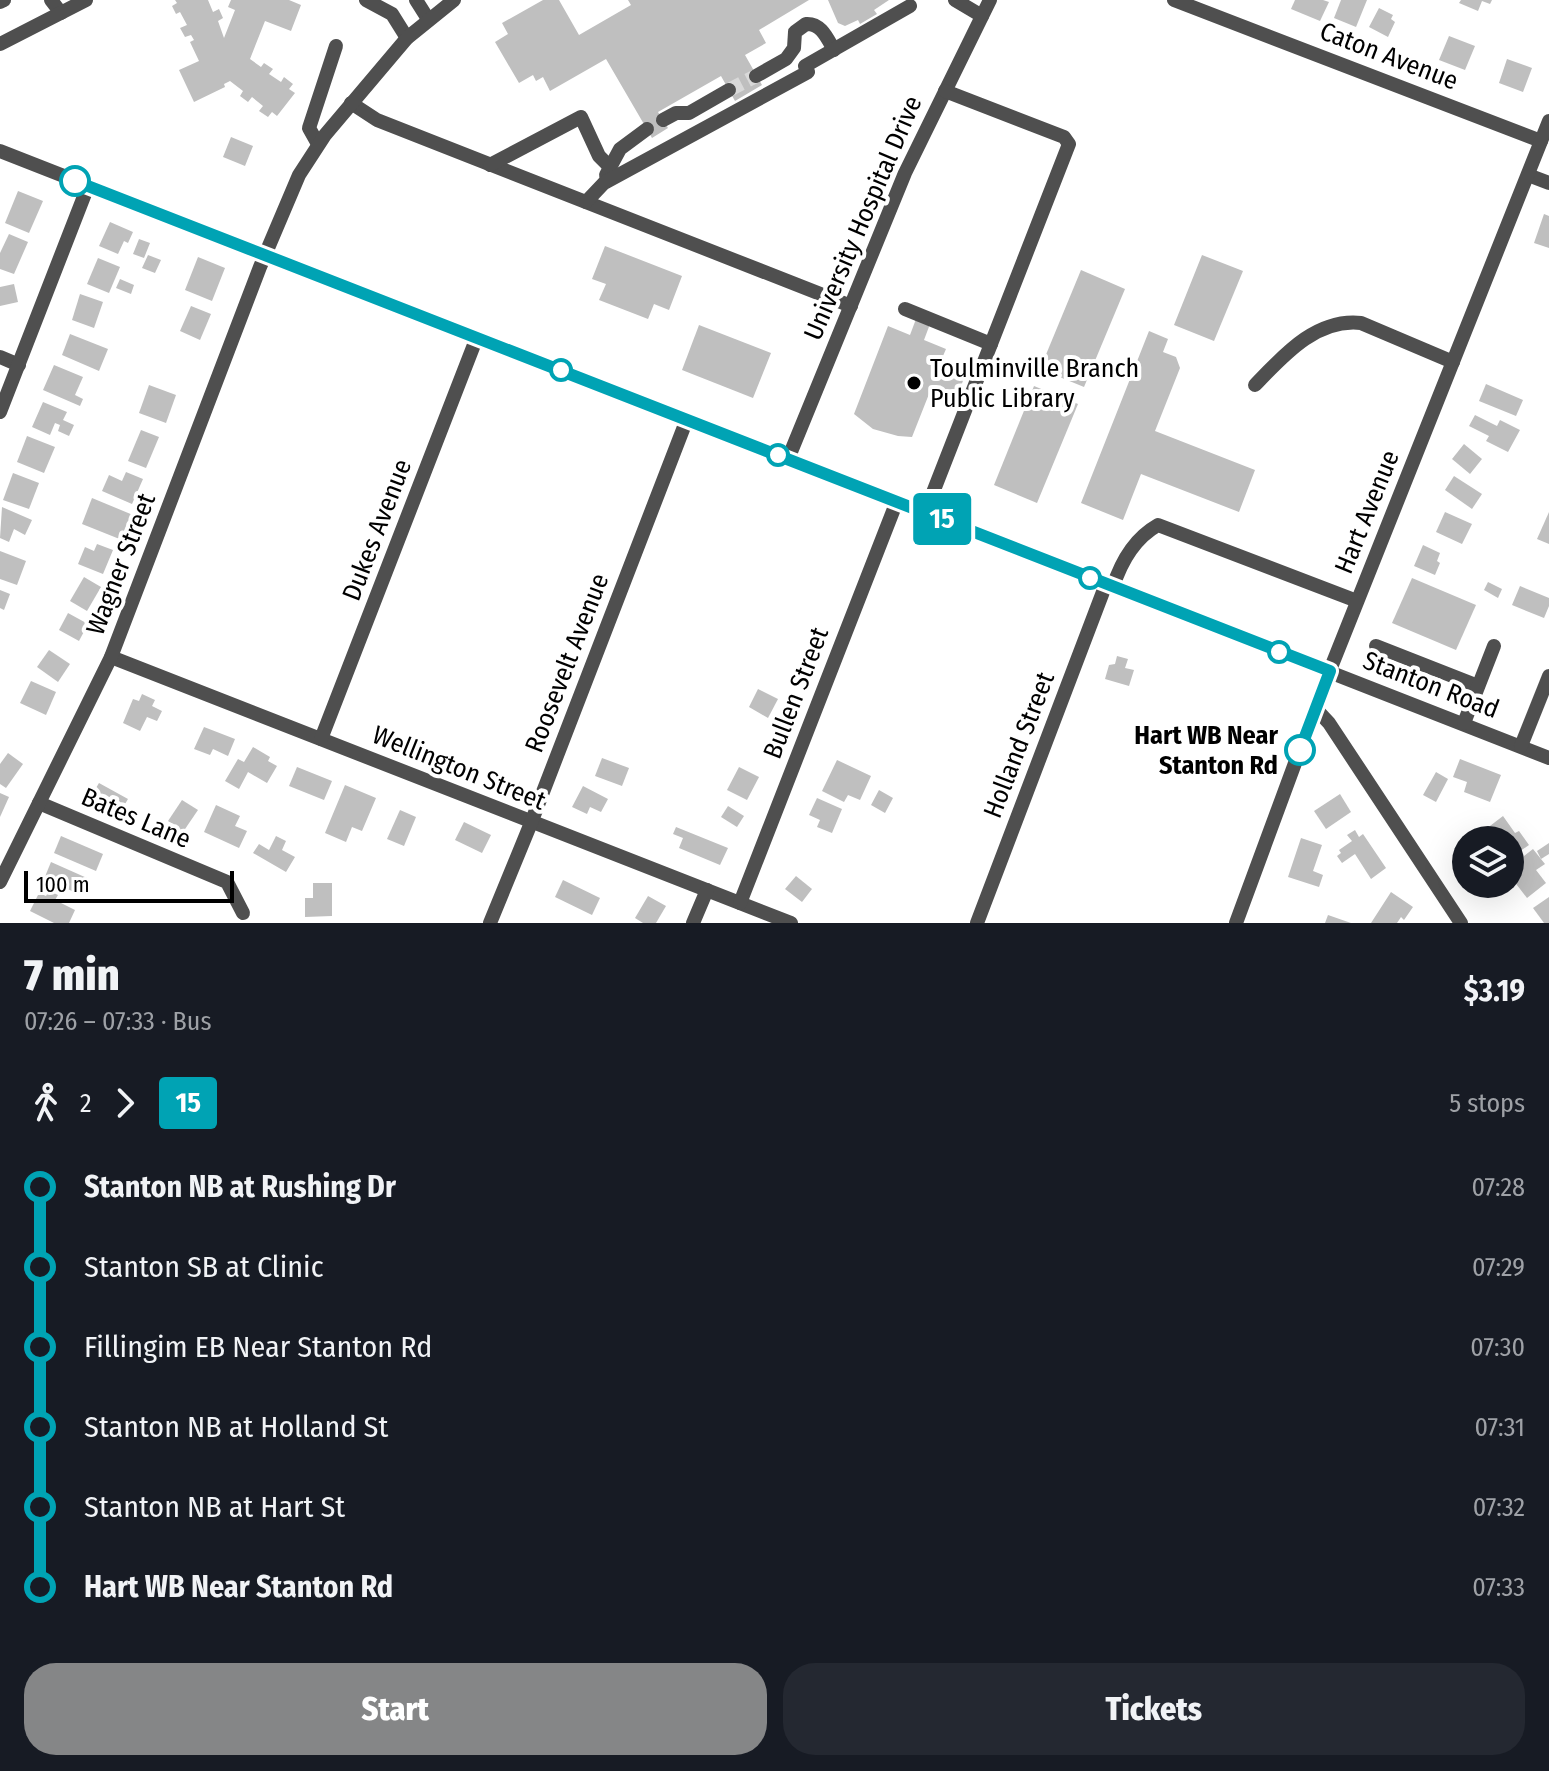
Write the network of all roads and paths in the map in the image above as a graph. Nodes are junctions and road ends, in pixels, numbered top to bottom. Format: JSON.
{"nodes":[{"id":1,"x":51,"y":0,"type":"edge"},
{"id":2,"x":86,"y":0,"type":"edge"},
{"id":3,"x":366,"y":0,"type":"edge"},
{"id":4,"x":416,"y":0,"type":"edge"},
{"id":5,"x":454,"y":0,"type":"edge"},
{"id":6,"x":955,"y":0,"type":"edge"},
{"id":7,"x":990,"y":0,"type":"edge"},
{"id":8,"x":1174,"y":0,"type":"edge"},
{"id":9,"x":910,"y":6,"type":"dead end"},
{"id":10,"x":61,"y":13,"type":"junction"},
{"id":11,"x":982,"y":16,"type":"junction"},
{"id":12,"x":428,"y":19,"type":"junction"},
{"id":13,"x":407,"y":38,"type":"junction"},
{"id":14,"x":0,"y":44,"type":"edge"},
{"id":15,"x":336,"y":46,"type":"dead end"},
{"id":16,"x":834,"y":50,"type":"junction"},
{"id":17,"x":756,"y":76,"type":"tunnel mouth"},
{"id":18,"x":729,"y":90,"type":"tunnel mouth"},
{"id":19,"x":945,"y":91,"type":"junction"},
{"id":20,"x":351,"y":103,"type":"junction"},
{"id":21,"x":663,"y":120,"type":"dead end"},
{"id":22,"x":1549,"y":121,"type":"edge"},
{"id":23,"x":647,"y":129,"type":"dead end"},
{"id":24,"x":1541,"y":141,"type":"junction"},
{"id":25,"x":318,"y":144,"type":"junction"},
{"id":26,"x":0,"y":151,"type":"edge"},
{"id":27,"x":490,"y":165,"type":"junction"},
{"id":28,"x":609,"y":166,"type":"junction"},
{"id":29,"x":1528,"y":175,"type":"junction"},
{"id":30,"x":604,"y":183,"type":"junction"},
{"id":31,"x":1549,"y":183,"type":"edge"},
{"id":32,"x":88,"y":186,"type":"junction"},
{"id":33,"x":586,"y":202,"type":"junction"},
{"id":34,"x":265,"y":254,"type":"junction"},
{"id":35,"x":851,"y":306,"type":"junction"},
{"id":36,"x":905,"y":309,"type":"dead end"},
{"id":37,"x":477,"y":337,"type":"junction"},
{"id":38,"x":991,"y":344,"type":"junction"},
{"id":39,"x":0,"y":357,"type":"edge"},
{"id":40,"x":1453,"y":362,"type":"junction"},
{"id":41,"x":19,"y":365,"type":"junction"},
{"id":42,"x":1255,"y":385,"type":"dead end"},
{"id":43,"x":0,"y":412,"type":"edge"},
{"id":44,"x":687,"y":419,"type":"junction"},
{"id":45,"x":788,"y":459,"type":"junction"},
{"id":46,"x":897,"y":501,"type":"junction"},
{"id":47,"x":925,"y":513,"type":"junction"},
{"id":48,"x":1110,"y":586,"type":"junction"},
{"id":49,"x":1357,"y":601,"type":"junction"},
{"id":50,"x":1376,"y":646,"type":"dead end"},
{"id":51,"x":1494,"y":646,"type":"dead end"},
{"id":52,"x":111,"y":657,"type":"junction"},
{"id":53,"x":1330,"y":671,"type":"junction"},
{"id":54,"x":1549,"y":676,"type":"edge"},
{"id":55,"x":1478,"y":686,"type":"junction"},
{"id":56,"x":1315,"y":708,"type":"junction"},
{"id":57,"x":1464,"y":723,"type":"junction"},
{"id":58,"x":321,"y":739,"type":"junction"},
{"id":59,"x":1521,"y":746,"type":"junction"},
{"id":60,"x":1549,"y":758,"type":"edge"},
{"id":61,"x":39,"y":803,"type":"junction"},
{"id":62,"x":531,"y":823,"type":"junction"},
{"id":63,"x":0,"y":882,"type":"edge"},
{"id":64,"x":707,"y":890,"type":"junction"},
{"id":65,"x":740,"y":903,"type":"junction"},
{"id":66,"x":243,"y":913,"type":"dead end"},
{"id":67,"x":1458,"y":922,"type":"edge"},
{"id":68,"x":490,"y":923,"type":"edge"},
{"id":69,"x":693,"y":923,"type":"edge"},
{"id":70,"x":791,"y":923,"type":"edge"},
{"id":71,"x":977,"y":923,"type":"edge"},
{"id":72,"x":1236,"y":923,"type":"edge"}],
"edges":[{"from":1,"to":10,"type":"street"},
{"from":2,"to":10,"type":"street"},
{"from":3,"to":13,"type":"street"},
{"from":4,"to":12,"type":"street"},
{"from":5,"to":12,"type":"street","name":"Wagner Street"},
{"from":6,"to":11,"type":"street"},
{"from":7,"to":11,"type":"street","name":"University Hospital Drive"},
{"from":8,"to":24,"type":"street","name":"Caton Avenue"},
{"from":9,"to":16,"type":"street"},
{"from":10,"to":14,"type":"street"},
{"from":11,"to":19,"type":"street","name":"University Hospital Drive"},
{"from":12,"to":13,"type":"street","name":"Wagner Street"},
{"from":13,"to":20,"type":"street","name":"Wagner Street"},
{"from":15,"to":25,"type":"street"},
{"from":16,"to":17,"type":"street"},
{"from":16,"to":30,"type":"street"},
{"from":18,"to":21,"type":"street"},
{"from":19,"to":35,"type":"street","name":"University Hospital Drive"},
{"from":19,"to":38,"type":"street"},
{"from":20,"to":25,"type":"street","name":"Wagner Street"},
{"from":20,"to":27,"type":"street"},
{"from":22,"to":24,"type":"street","name":"Hart Avenue"},
{"from":23,"to":28,"type":"street"},
{"from":24,"to":29,"type":"street","name":"Hart Avenue"},
{"from":25,"to":34,"type":"street","name":"Wagner Street"},
{"from":26,"to":32,"type":"street","name":"Stanton Road"},
{"from":27,"to":28,"type":"street"},
{"from":27,"to":33,"type":"street"},
{"from":28,"to":30,"type":"street"},
{"from":29,"to":31,"type":"street"},
{"from":29,"to":40,"type":"street","name":"Hart Avenue"},
{"from":30,"to":33,"type":"street"},
{"from":32,"to":34,"type":"street","name":"Stanton Road"},
{"from":32,"to":41,"type":"street"},
{"from":33,"to":35,"type":"street"},
{"from":34,"to":37,"type":"street","name":"Stanton Road"},
{"from":34,"to":52,"type":"street","name":"Wagner Street"},
{"from":35,"to":45,"type":"street","name":"University Hospital Drive"},
{"from":36,"to":38,"type":"street"},
{"from":37,"to":44,"type":"street","name":"Stanton Road"},
{"from":37,"to":58,"type":"street","name":"Dukes Avenue"},
{"from":38,"to":47,"type":"street"},
{"from":39,"to":41,"type":"street"},
{"from":40,"to":42,"type":"street"},
{"from":40,"to":49,"type":"street","name":"Hart Avenue"},
{"from":41,"to":43,"type":"street"},
{"from":44,"to":45,"type":"street","name":"Stanton Road"},
{"from":44,"to":62,"type":"street","name":"Roosevelt Avenue"},
{"from":45,"to":46,"type":"street","name":"Stanton Road"},
{"from":46,"to":47,"type":"street","name":"Stanton Road"},
{"from":46,"to":65,"type":"street","name":"Bullen Street"},
{"from":47,"to":48,"type":"street","name":"Stanton Road"},
{"from":48,"to":49,"type":"street","name":"Holland Street"},
{"from":48,"to":53,"type":"street","name":"Stanton Road"},
{"from":48,"to":71,"type":"street","name":"Holland Street"},
{"from":49,"to":53,"type":"street","name":"Hart Avenue"},
{"from":50,"to":55,"type":"street"},
{"from":51,"to":55,"type":"street"},
{"from":52,"to":58,"type":"street","name":"Wellington Street"},
{"from":52,"to":61,"type":"street","name":"Wagner Street"},
{"from":53,"to":56,"type":"street","name":"Hart Avenue"},
{"from":53,"to":57,"type":"street","name":"Stanton Road"},
{"from":54,"to":59,"type":"street"},
{"from":55,"to":57,"type":"street"},
{"from":56,"to":67,"type":"street"},
{"from":56,"to":72,"type":"street","name":"Hart Avenue"},
{"from":57,"to":59,"type":"street","name":"Stanton Road"},
{"from":58,"to":62,"type":"street","name":"Wellington Street"},
{"from":59,"to":60,"type":"street","name":"Stanton Road"},
{"from":61,"to":63,"type":"street","name":"Wagner Street"},
{"from":61,"to":66,"type":"street","name":"Bates Lane"},
{"from":62,"to":64,"type":"street","name":"Wellington Street"},
{"from":62,"to":68,"type":"street","name":"Roosevelt Avenue"},
{"from":64,"to":65,"type":"street","name":"Wellington Street"},
{"from":64,"to":69,"type":"street"},
{"from":65,"to":70,"type":"street","name":"Wellington Street"}]}
